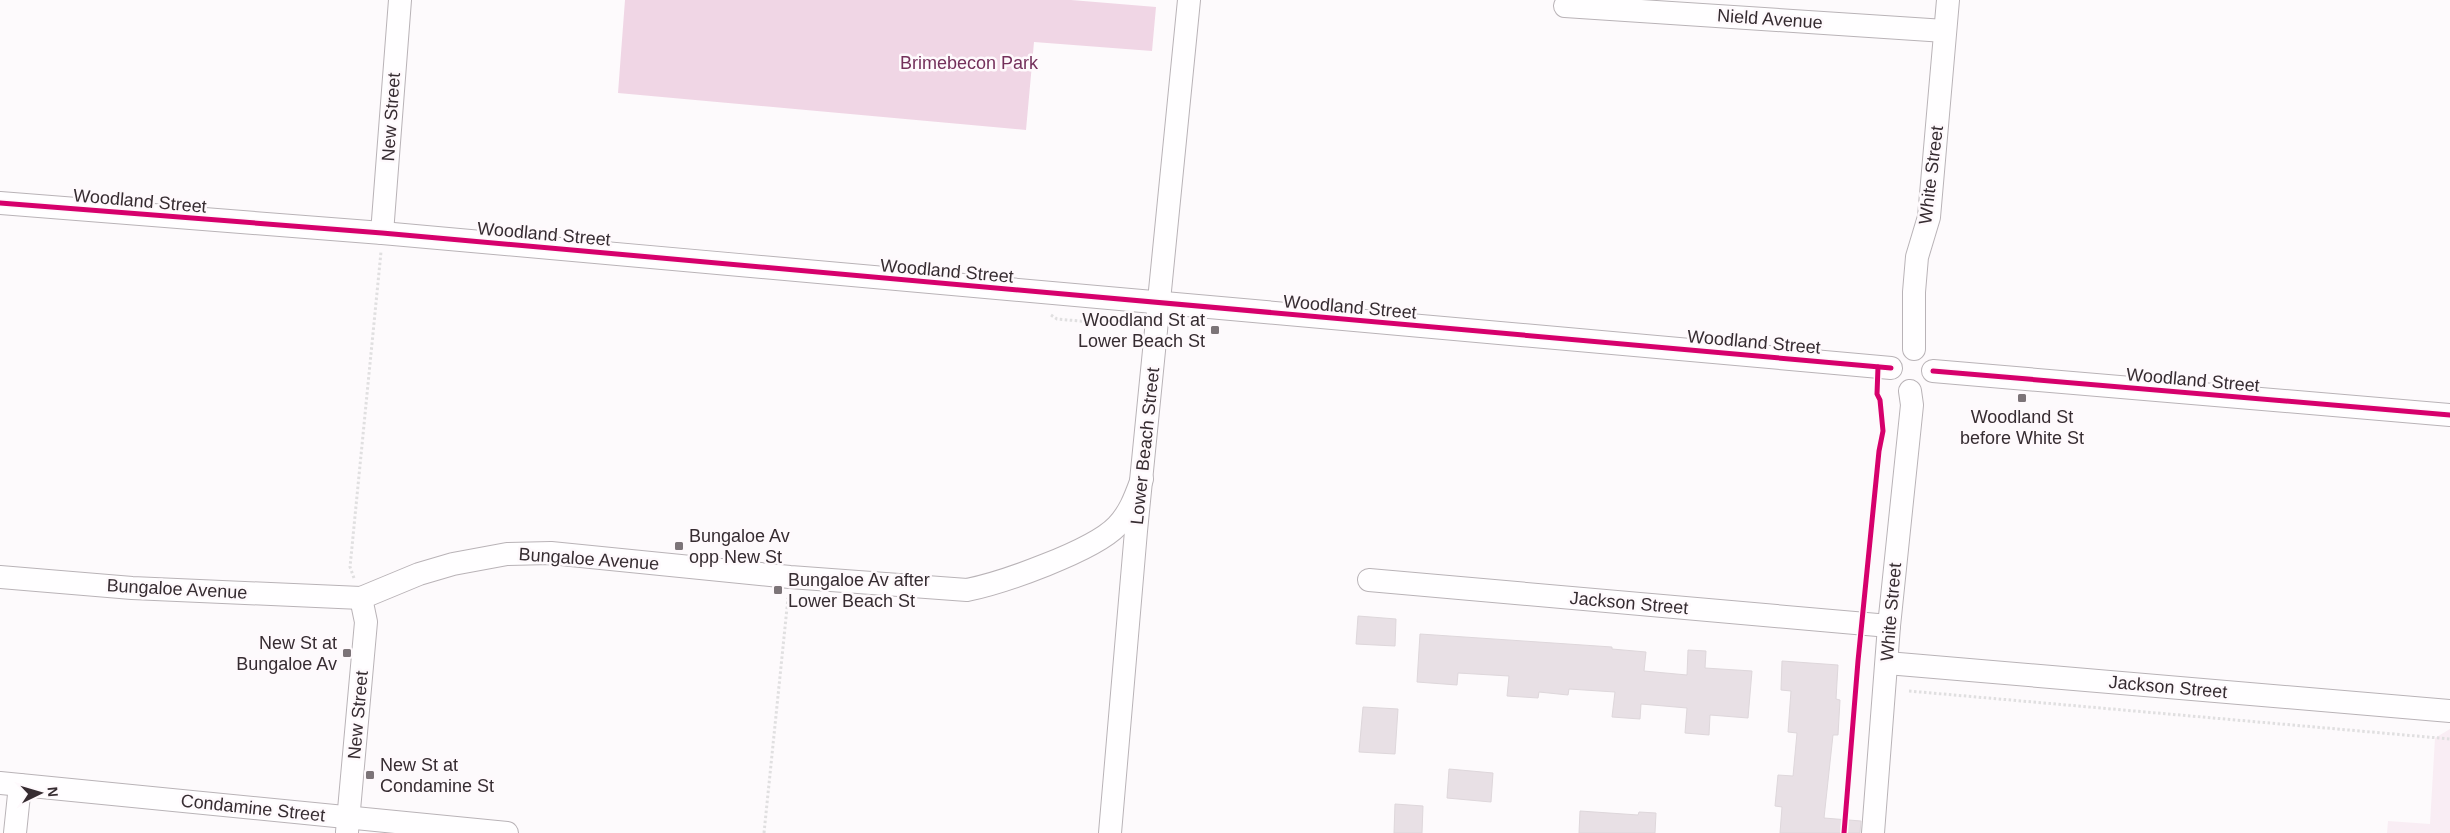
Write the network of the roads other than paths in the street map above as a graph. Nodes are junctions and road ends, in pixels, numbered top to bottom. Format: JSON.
{"nodes":[{"id":1,"x":400,"y":0,"type":"edge"},
{"id":2,"x":1189,"y":0,"type":"edge"},
{"id":3,"x":1948,"y":0,"type":"edge"},
{"id":4,"x":1565,"y":6,"type":"dead end"},
{"id":5,"x":1945,"y":31,"type":"junction"},
{"id":6,"x":0,"y":203,"type":"edge"},
{"id":7,"x":382,"y":234,"type":"junction"},
{"id":8,"x":1159,"y":304,"type":"junction"},
{"id":9,"x":1914,"y":349,"type":"junction"},
{"id":10,"x":1891,"y":368,"type":"junction"},
{"id":11,"x":1933,"y":371,"type":"junction"},
{"id":12,"x":1910,"y":391,"type":"junction"},
{"id":13,"x":2450,"y":415,"type":"edge"},
{"id":14,"x":1142,"y":479,"type":"junction"},
{"id":15,"x":0,"y":577,"type":"edge"},
{"id":16,"x":1369,"y":580,"type":"dead end"},
{"id":17,"x":361,"y":598,"type":"junction"},
{"id":18,"x":1889,"y":626,"type":"junction"},
{"id":19,"x":1887,"y":663,"type":"junction"},
{"id":20,"x":2450,"y":711,"type":"edge"},
{"id":21,"x":10,"y":784,"type":"edge"},
{"id":22,"x":348,"y":825,"type":"edge"},
{"id":23,"x":15,"y":833,"type":"edge"},
{"id":24,"x":506,"y":833,"type":"edge"},
{"id":25,"x":1110,"y":833,"type":"edge"},
{"id":26,"x":1873,"y":833,"type":"edge"}],
"edges":[{"from":1,"to":7,"type":"street","name":"New Street"},
{"from":2,"to":8,"type":"street","name":"Lower Beach Street"},
{"from":3,"to":5,"type":"street","name":"White Street"},
{"from":4,"to":5,"type":"street","name":"Nield Avenue"},
{"from":5,"to":9,"type":"street","name":"White Street"},
{"from":6,"to":7,"type":"street","name":"Woodland Street"},
{"from":7,"to":8,"type":"street","name":"Woodland Street"},
{"from":8,"to":10,"type":"street","name":"Woodland Street"},
{"from":8,"to":14,"type":"street","name":"Lower Beach Street"},
{"from":9,"to":10,"type":"street"},
{"from":9,"to":11,"type":"street"},
{"from":10,"to":12,"type":"street"},
{"from":11,"to":12,"type":"street"},
{"from":11,"to":13,"type":"street","name":"Woodland Street"},
{"from":12,"to":18,"type":"street","name":"White Street"},
{"from":14,"to":17,"type":"street","name":"Bungaloe Avenue"},
{"from":14,"to":25,"type":"street","name":"Lower Beach Street"},
{"from":15,"to":17,"type":"street","name":"Bungaloe Avenue"},
{"from":16,"to":18,"type":"street","name":"Jackson Street"},
{"from":17,"to":22,"type":"street","name":"New Street"},
{"from":18,"to":19,"type":"street","name":"White Street"},
{"from":19,"to":20,"type":"street","name":"Jackson Street"},
{"from":19,"to":26,"type":"street","name":"White Street"},
{"from":21,"to":22,"type":"street","name":"Condamine Street"},
{"from":21,"to":23,"type":"street"},
{"from":22,"to":24,"type":"street","name":"Condamine Street"}]}
